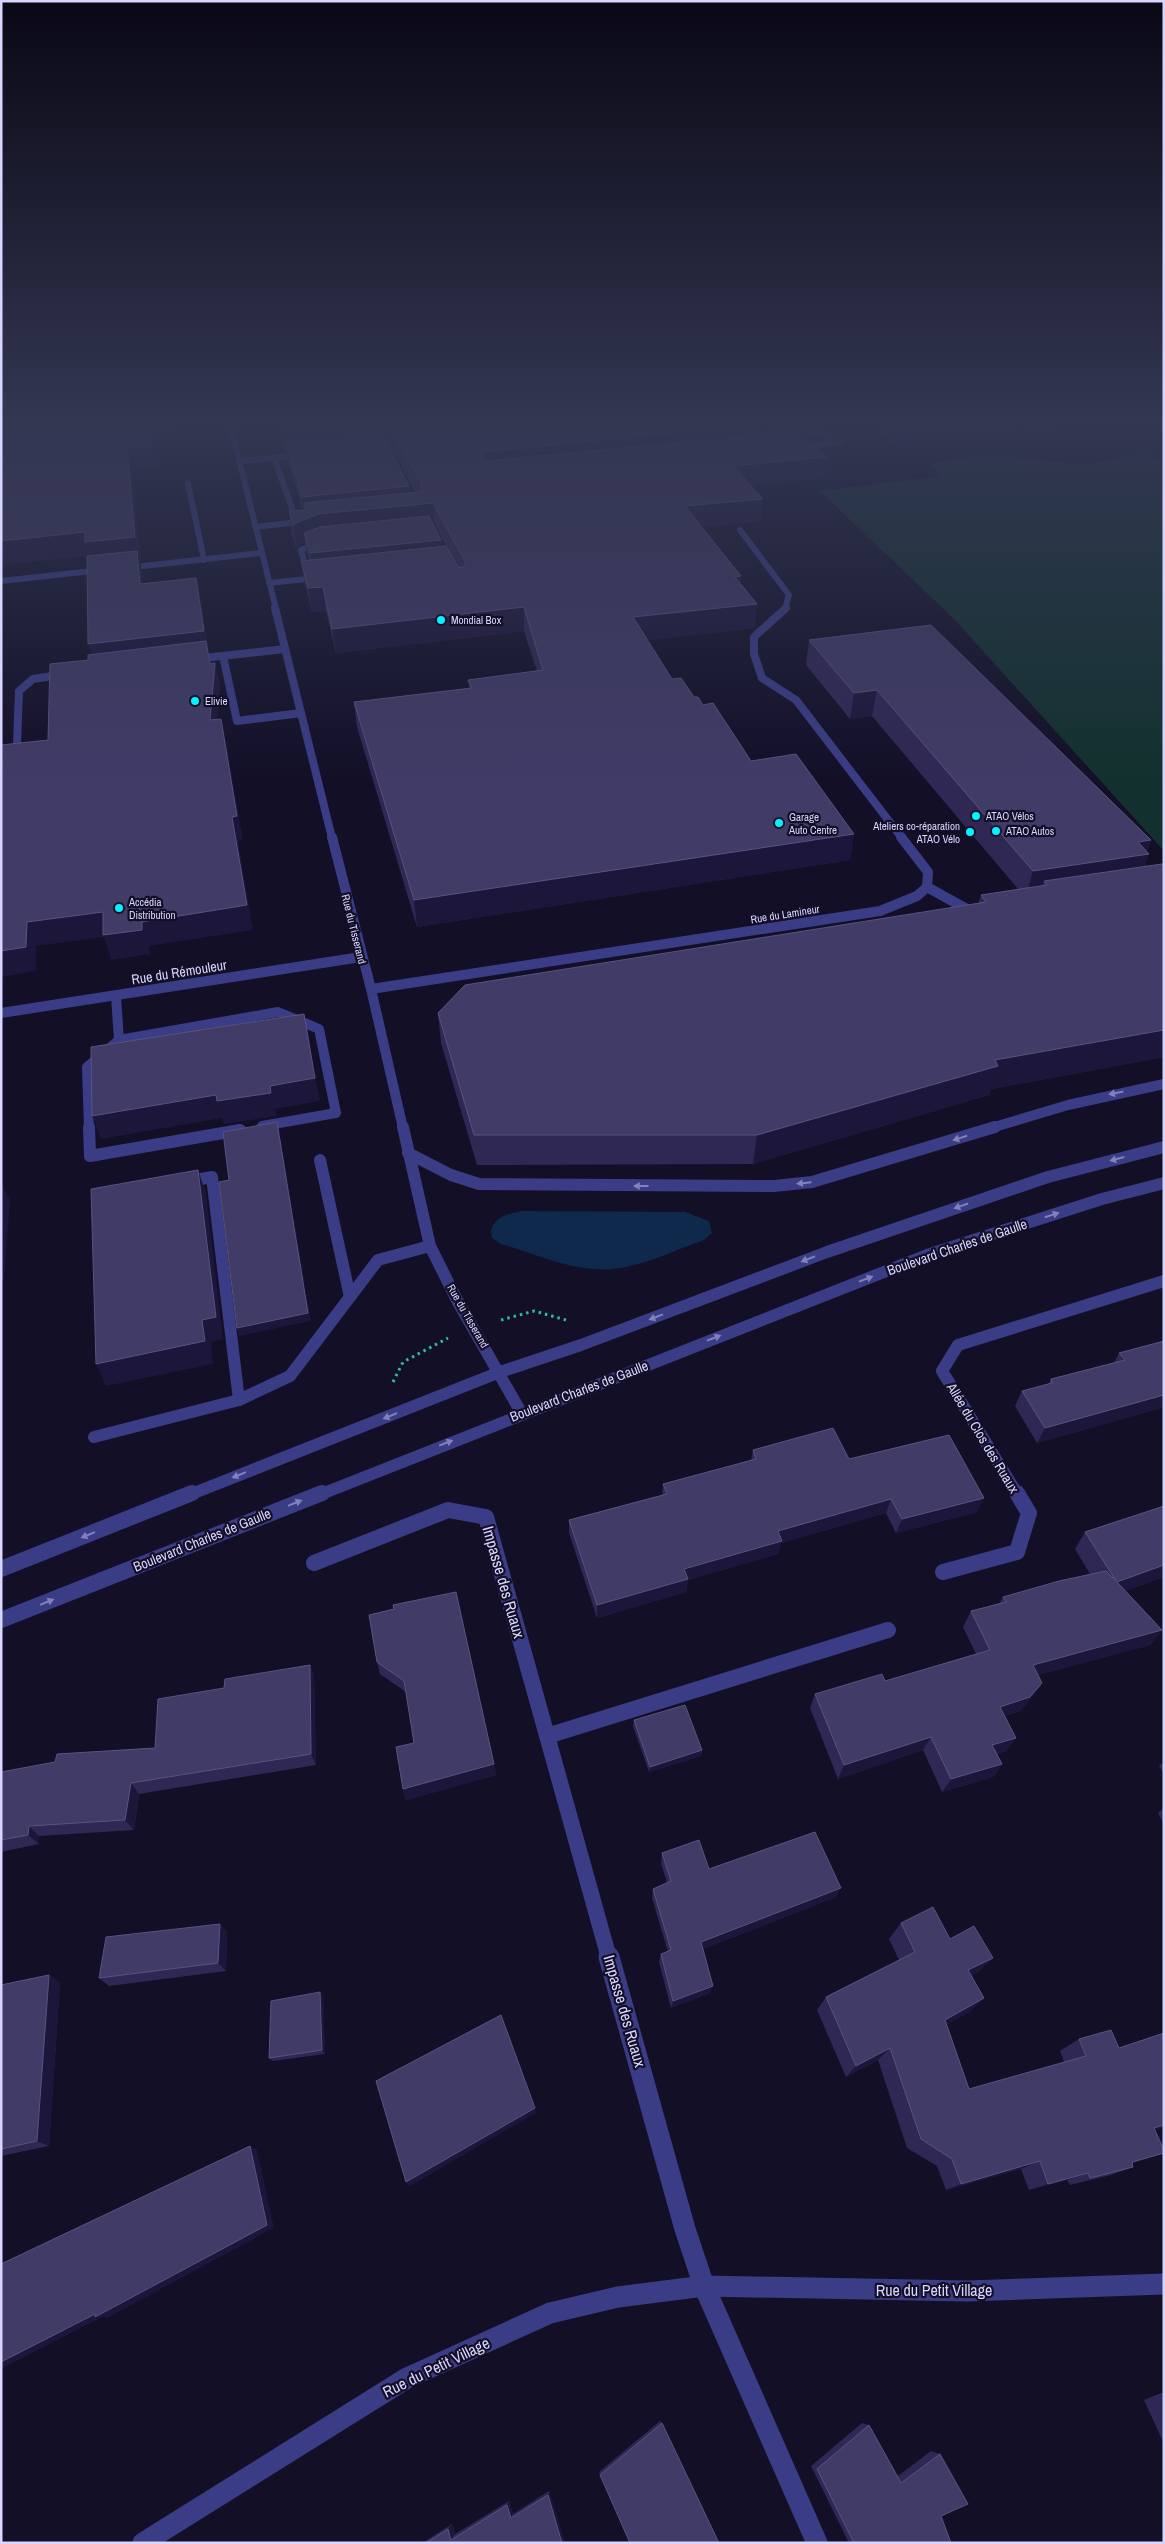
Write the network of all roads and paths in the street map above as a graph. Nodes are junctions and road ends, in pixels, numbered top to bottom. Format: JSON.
{"nodes":[{"id":1,"x":201,"y":546,"type":"edge"},
{"id":2,"x":259,"y":546,"type":"edge"},
{"id":3,"x":316,"y":546,"type":"edge"},
{"id":4,"x":752,"y":546,"type":"edge"},
{"id":5,"x":261,"y":553,"type":"junction"},
{"id":6,"x":204,"y":560,"type":"junction"},
{"id":7,"x":117,"y":569,"type":"edge"},
{"id":8,"x":108,"y":570,"type":"edge"},
{"id":9,"x":328,"y":577,"type":"edge"},
{"id":10,"x":309,"y":579,"type":"junction"},
{"id":11,"x":1,"y":581,"type":"edge"},
{"id":12,"x":269,"y":583,"type":"junction"},
{"id":13,"x":285,"y":649,"type":"junction"},
{"id":14,"x":223,"y":656,"type":"junction"},
{"id":15,"x":183,"y":660,"type":"edge"},
{"id":16,"x":74,"y":673,"type":"edge"},
{"id":17,"x":301,"y":713,"type":"junction"},
{"id":18,"x":17,"y":744,"type":"edge"},
{"id":19,"x":927,"y":887,"type":"junction"},
{"id":20,"x":980,"y":912,"type":"edge"},
{"id":21,"x":361,"y":958,"type":"junction"},
{"id":22,"x":371,"y":990,"type":"junction"},
{"id":23,"x":116,"y":996,"type":"junction"},
{"id":24,"x":1,"y":1013,"type":"edge"},
{"id":25,"x":119,"y":1040,"type":"junction"},
{"id":26,"x":1164,"y":1084,"type":"edge"},
{"id":27,"x":1164,"y":1147,"type":"edge"},
{"id":28,"x":408,"y":1153,"type":"junction"},
{"id":29,"x":320,"y":1160,"type":"dead end"},
{"id":30,"x":1164,"y":1183,"type":"edge"},
{"id":31,"x":174,"y":1184,"type":"edge"},
{"id":32,"x":430,"y":1246,"type":"junction"},
{"id":33,"x":1164,"y":1281,"type":"edge"},
{"id":34,"x":350,"y":1296,"type":"junction"},
{"id":35,"x":506,"y":1318,"type":"dead end"},
{"id":36,"x":566,"y":1320,"type":"dead end"},
{"id":37,"x":440,"y":1341,"type":"dead end"},
{"id":38,"x":500,"y":1372,"type":"junction"},
{"id":39,"x":393,"y":1382,"type":"dead end"},
{"id":40,"x":239,"y":1400,"type":"junction"},
{"id":41,"x":522,"y":1414,"type":"junction"},
{"id":42,"x":94,"y":1437,"type":"dead end"},
{"id":43,"x":314,"y":1563,"type":"dead end"},
{"id":44,"x":1,"y":1569,"type":"edge"},
{"id":45,"x":943,"y":1572,"type":"dead end"},
{"id":46,"x":1,"y":1620,"type":"edge"},
{"id":47,"x":888,"y":1630,"type":"dead end"},
{"id":48,"x":547,"y":1736,"type":"junction"},
{"id":49,"x":1164,"y":2284,"type":"edge"},
{"id":50,"x":704,"y":2286,"type":"junction"},
{"id":51,"x":143,"y":2543,"type":"edge"},
{"id":52,"x":817,"y":2543,"type":"edge"}],
"edges":[{"from":1,"to":6,"type":"street"},
{"from":2,"to":5,"type":"street","name":"Rue du Tisserand"},
{"from":3,"to":10,"type":"street"},
{"from":4,"to":19,"type":"street"},
{"from":5,"to":6,"type":"street"},
{"from":5,"to":12,"type":"street","name":"Rue du Tisserand"},
{"from":6,"to":7,"type":"street"},
{"from":8,"to":11,"type":"street"},
{"from":9,"to":10,"type":"street"},
{"from":10,"to":12,"type":"street"},
{"from":12,"to":13,"type":"street","name":"Rue du Tisserand"},
{"from":13,"to":14,"type":"street"},
{"from":13,"to":17,"type":"street","name":"Rue du Tisserand"},
{"from":14,"to":15,"type":"street"},
{"from":14,"to":17,"type":"street"},
{"from":16,"to":18,"type":"street"},
{"from":17,"to":21,"type":"street","name":"Rue du Tisserand"},
{"from":19,"to":20,"type":"street"},
{"from":19,"to":22,"type":"street","name":"Rue du Lamineur"},
{"from":21,"to":22,"type":"street","name":"Rue du Tisserand"},
{"from":21,"to":23,"type":"street","name":"Rue du Rémouleur"},
{"from":22,"to":28,"type":"street","name":"Rue du Tisserand"},
{"from":23,"to":24,"type":"street","name":"Rue du Rémouleur"},
{"from":23,"to":25,"type":"street"},
{"from":25,"to":25,"type":"street"},
{"from":26,"to":28,"type":"street","one_way":true},
{"from":27,"to":38,"type":"street","one_way":true},
{"from":28,"to":32,"type":"street","name":"Rue du Tisserand"},
{"from":29,"to":34,"type":"street"},
{"from":41,"to":30,"type":"street","name":"Boulevard Charles de Gaulle","one_way":true},
{"from":31,"to":40,"type":"street"},
{"from":32,"to":34,"type":"street"},
{"from":32,"to":38,"type":"street","name":"Rue du Tisserand"},
{"from":33,"to":45,"type":"street","name":"Allée du Clos des Ruaux"},
{"from":34,"to":40,"type":"street"},
{"from":35,"to":36,"type":"path"},
{"from":37,"to":39,"type":"path"},
{"from":38,"to":41,"type":"street","name":"Rue du Tisserand"},
{"from":38,"to":44,"type":"street","one_way":true},
{"from":40,"to":42,"type":"street"},
{"from":46,"to":41,"type":"street","name":"Boulevard Charles de Gaulle","one_way":true},
{"from":43,"to":48,"type":"street","name":"Impasse des Ruaux"},
{"from":47,"to":48,"type":"street"},
{"from":48,"to":50,"type":"street","name":"Impasse des Ruaux"},
{"from":49,"to":50,"type":"street","name":"Rue du Petit Village"},
{"from":50,"to":51,"type":"street","name":"Rue du Petit Village"},
{"from":50,"to":52,"type":"street"}]}
